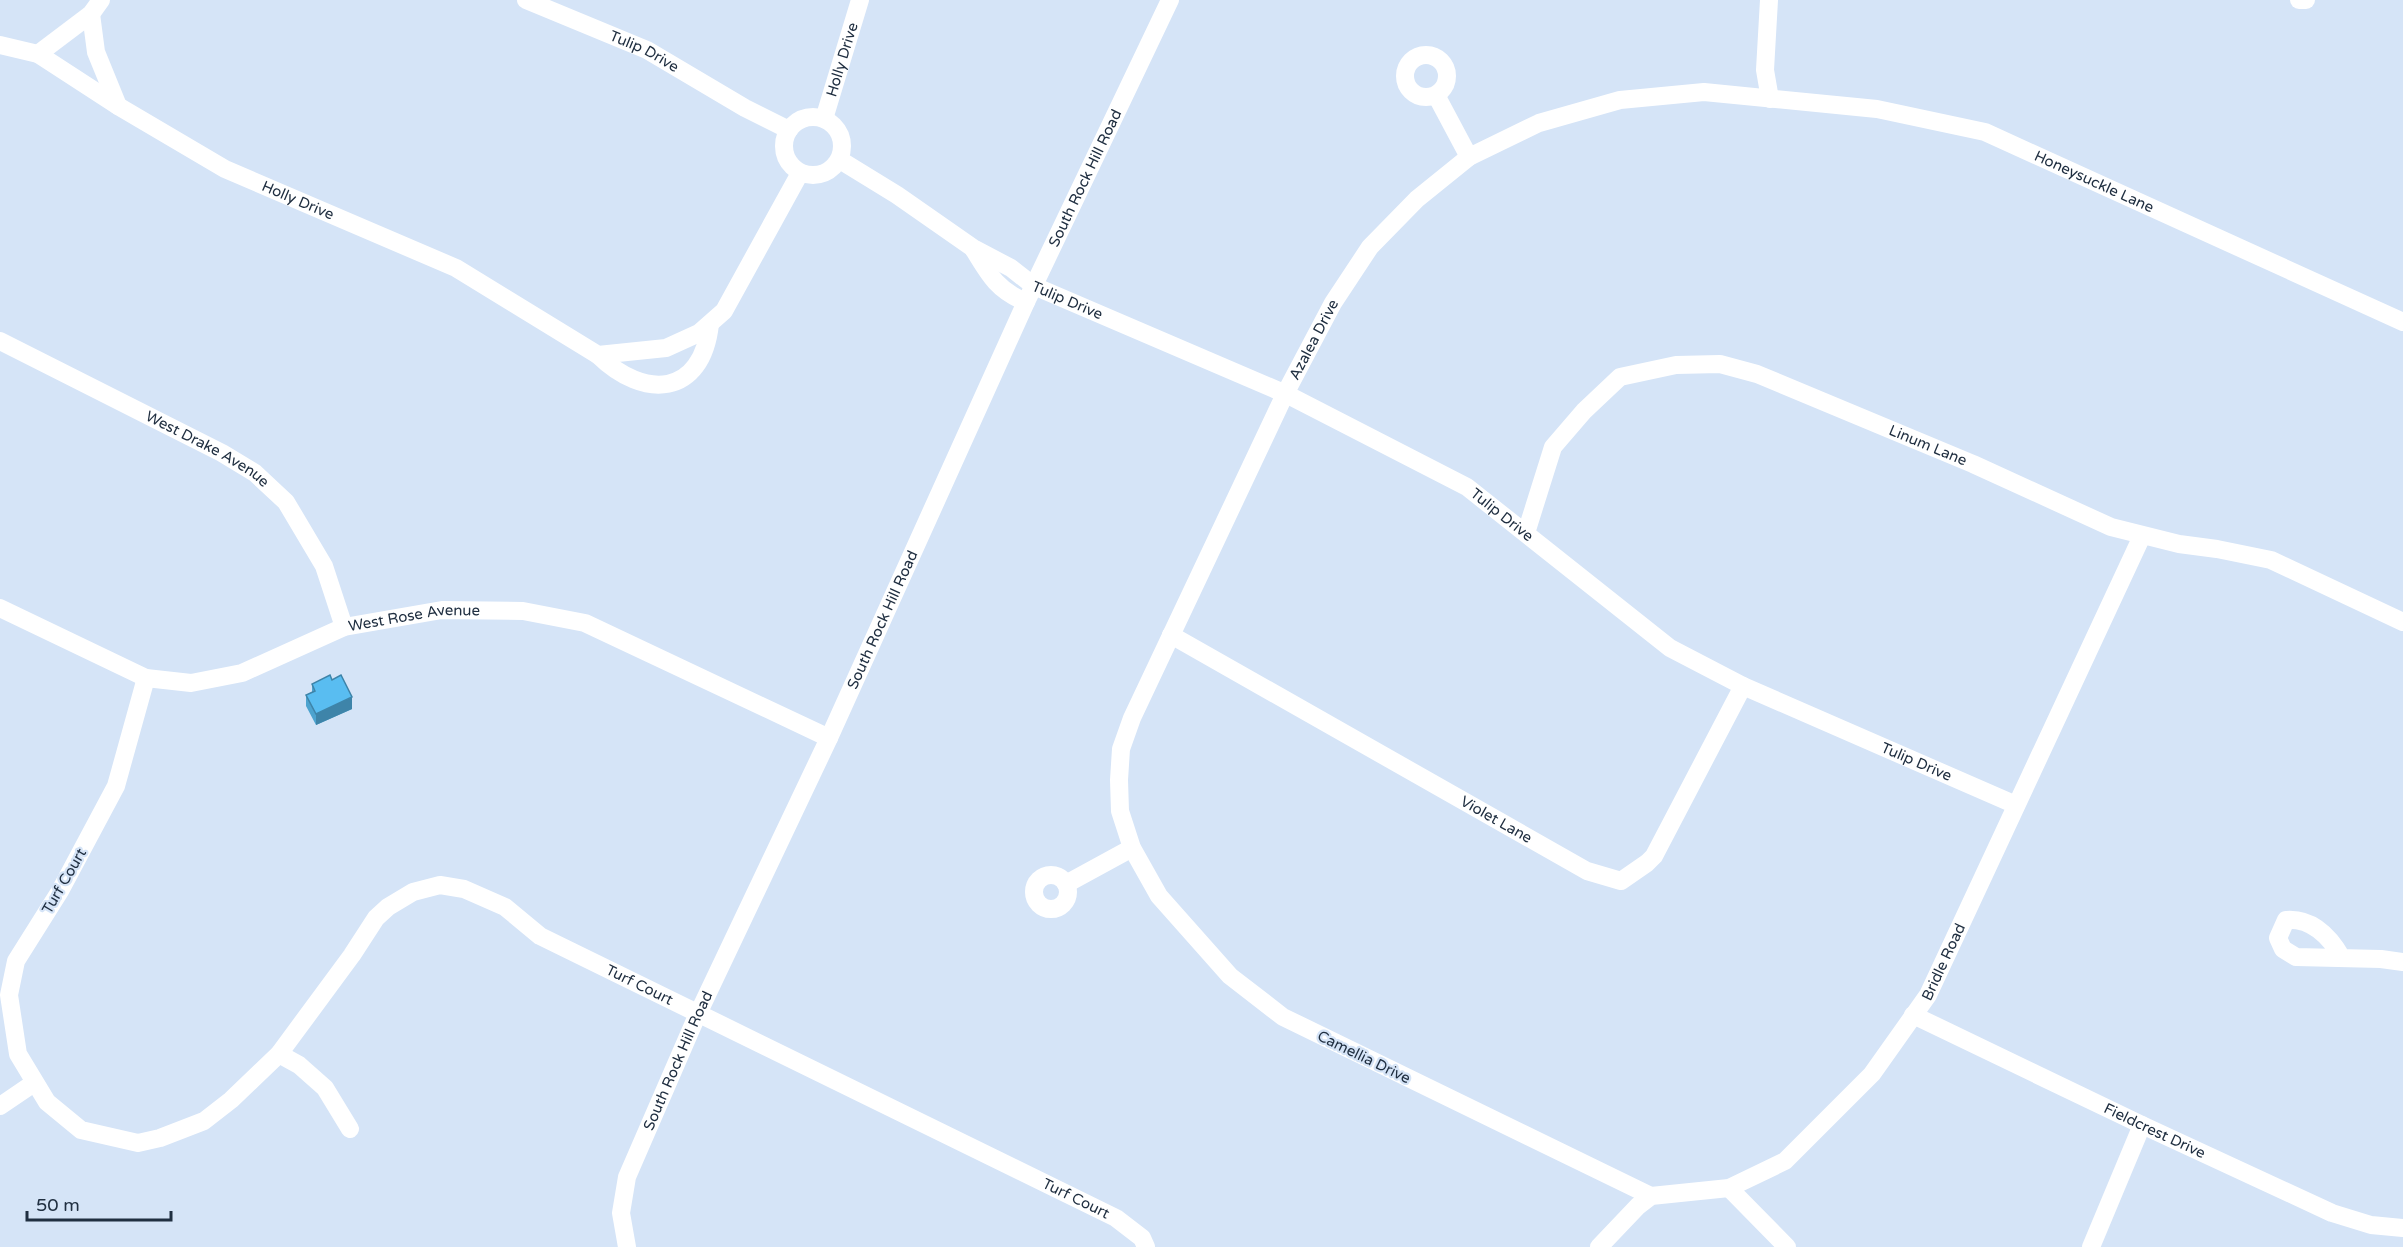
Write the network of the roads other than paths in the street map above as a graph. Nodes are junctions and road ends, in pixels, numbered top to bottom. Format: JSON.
{"nodes":[{"id":1,"x":526,"y":0,"type":"edge"},
{"id":2,"x":860,"y":0,"type":"edge"},
{"id":3,"x":1170,"y":0,"type":"edge"},
{"id":4,"x":1769,"y":0,"type":"edge"},
{"id":5,"x":2299,"y":0,"type":"edge"},
{"id":6,"x":2306,"y":0,"type":"edge"},
{"id":7,"x":96,"y":7,"type":"edge"},
{"id":8,"x":0,"y":45,"type":"edge"},
{"id":9,"x":39,"y":54,"type":"junction"},
{"id":10,"x":1436,"y":95,"type":"dead end"},
{"id":11,"x":1770,"y":99,"type":"junction"},
{"id":12,"x":118,"y":106,"type":"junction"},
{"id":13,"x":824,"y":119,"type":"junction"},
{"id":14,"x":789,"y":130,"type":"junction"},
{"id":15,"x":1469,"y":157,"type":"junction"},
{"id":16,"x":840,"y":160,"type":"junction"},
{"id":17,"x":800,"y":173,"type":"junction"},
{"id":18,"x":1030,"y":294,"type":"junction"},
{"id":19,"x":2403,"y":322,"type":"edge"},
{"id":20,"x":710,"y":324,"type":"junction"},
{"id":21,"x":0,"y":341,"type":"edge"},
{"id":22,"x":597,"y":355,"type":"junction"},
{"id":23,"x":1286,"y":394,"type":"junction"},
{"id":24,"x":1526,"y":534,"type":"junction"},
{"id":25,"x":2142,"y":536,"type":"junction"},
{"id":26,"x":0,"y":608,"type":"edge"},
{"id":27,"x":2403,"y":622,"type":"edge"},
{"id":28,"x":344,"y":627,"type":"junction"},
{"id":29,"x":1171,"y":635,"type":"junction"},
{"id":30,"x":146,"y":678,"type":"junction"},
{"id":31,"x":1743,"y":686,"type":"junction"},
{"id":32,"x":829,"y":738,"type":"junction"},
{"id":33,"x":2016,"y":805,"type":"junction"},
{"id":34,"x":1132,"y":848,"type":"junction"},
{"id":35,"x":1066,"y":884,"type":"dead end"},
{"id":36,"x":2342,"y":958,"type":"dead end"},
{"id":37,"x":2403,"y":962,"type":"edge"},
{"id":38,"x":699,"y":1013,"type":"junction"},
{"id":39,"x":1913,"y":1015,"type":"junction"},
{"id":40,"x":279,"y":1054,"type":"junction"},
{"id":41,"x":34,"y":1083,"type":"junction"},
{"id":42,"x":0,"y":1106,"type":"edge"},
{"id":43,"x":2142,"y":1125,"type":"junction"},
{"id":44,"x":350,"y":1129,"type":"dead end"},
{"id":45,"x":1729,"y":1188,"type":"junction"},
{"id":46,"x":1651,"y":1196,"type":"junction"},
{"id":47,"x":2403,"y":1228,"type":"edge"},
{"id":48,"x":627,"y":1247,"type":"edge"},
{"id":49,"x":1146,"y":1247,"type":"edge"},
{"id":50,"x":1599,"y":1247,"type":"edge"},
{"id":51,"x":1787,"y":1247,"type":"edge"},
{"id":52,"x":2091,"y":1247,"type":"edge"}],
"edges":[{"from":1,"to":14,"type":"street","name":"Tulip Drive"},
{"from":2,"to":13,"type":"street","name":"Holly Drive"},
{"from":3,"to":18,"type":"street","name":"South Rock Hill Road"},
{"from":4,"to":11,"type":"street"},
{"from":5,"to":6,"type":"street"},
{"from":7,"to":9,"type":"street"},
{"from":7,"to":12,"type":"street"},
{"from":8,"to":9,"type":"street","name":"Holly Drive"},
{"from":9,"to":12,"type":"street","name":"Holly Drive"},
{"from":10,"to":15,"type":"street"},
{"from":11,"to":15,"type":"street","name":"Azalea Drive"},
{"from":11,"to":19,"type":"street","name":"Honeysuckle Lane"},
{"from":12,"to":22,"type":"street","name":"Holly Drive"},
{"from":13,"to":14,"type":"street"},
{"from":13,"to":16,"type":"street"},
{"from":14,"to":17,"type":"street"},
{"from":15,"to":23,"type":"street","name":"Azalea Drive"},
{"from":16,"to":17,"type":"street"},
{"from":16,"to":18,"type":"street","name":"Tulip Drive"},
{"from":17,"to":20,"type":"street","name":"Holly Drive"},
{"from":18,"to":23,"type":"street","name":"Tulip Drive"},
{"from":18,"to":32,"type":"street","name":"South Rock Hill Road"},
{"from":20,"to":22,"type":"street","name":"Holly Drive"},
{"from":20,"to":22,"type":"street","name":"Holly Drive"},
{"from":21,"to":28,"type":"street","name":"West Drake Avenue"},
{"from":23,"to":24,"type":"street","name":"Tulip Drive"},
{"from":23,"to":29,"type":"street","name":"Azalea Drive"},
{"from":24,"to":25,"type":"street","name":"Linum Lane"},
{"from":24,"to":31,"type":"street","name":"Tulip Drive"},
{"from":25,"to":27,"type":"street","name":"Linum Lane"},
{"from":25,"to":33,"type":"street","name":"Bridle Road"},
{"from":26,"to":30,"type":"street","name":"West Rose Avenue"},
{"from":28,"to":30,"type":"street","name":"West Rose Avenue"},
{"from":28,"to":32,"type":"street","name":"West Rose Avenue"},
{"from":29,"to":31,"type":"street","name":"Violet Lane"},
{"from":29,"to":34,"type":"street","name":"Azalea Drive"},
{"from":30,"to":41,"type":"street","name":"Turf Court"},
{"from":31,"to":33,"type":"street","name":"Tulip Drive"},
{"from":32,"to":38,"type":"street","name":"South Rock Hill Road"},
{"from":33,"to":39,"type":"street","name":"Bridle Road"},
{"from":34,"to":35,"type":"street"},
{"from":34,"to":46,"type":"street","name":"Camellia Drive"},
{"from":36,"to":37,"type":"street"},
{"from":38,"to":40,"type":"street","name":"Turf Court"},
{"from":38,"to":48,"type":"street","name":"South Rock Hill Road"},
{"from":38,"to":49,"type":"street","name":"Turf Court"},
{"from":39,"to":43,"type":"street","name":"Fieldcrest Drive"},
{"from":39,"to":45,"type":"street","name":"Bridle Road"},
{"from":40,"to":41,"type":"street","name":"Turf Court"},
{"from":40,"to":44,"type":"street"},
{"from":41,"to":42,"type":"street"},
{"from":43,"to":47,"type":"street","name":"Fieldcrest Drive"},
{"from":43,"to":52,"type":"street"},
{"from":45,"to":46,"type":"street","name":"Bridle Road"},
{"from":45,"to":51,"type":"street"},
{"from":46,"to":50,"type":"street"}]}
